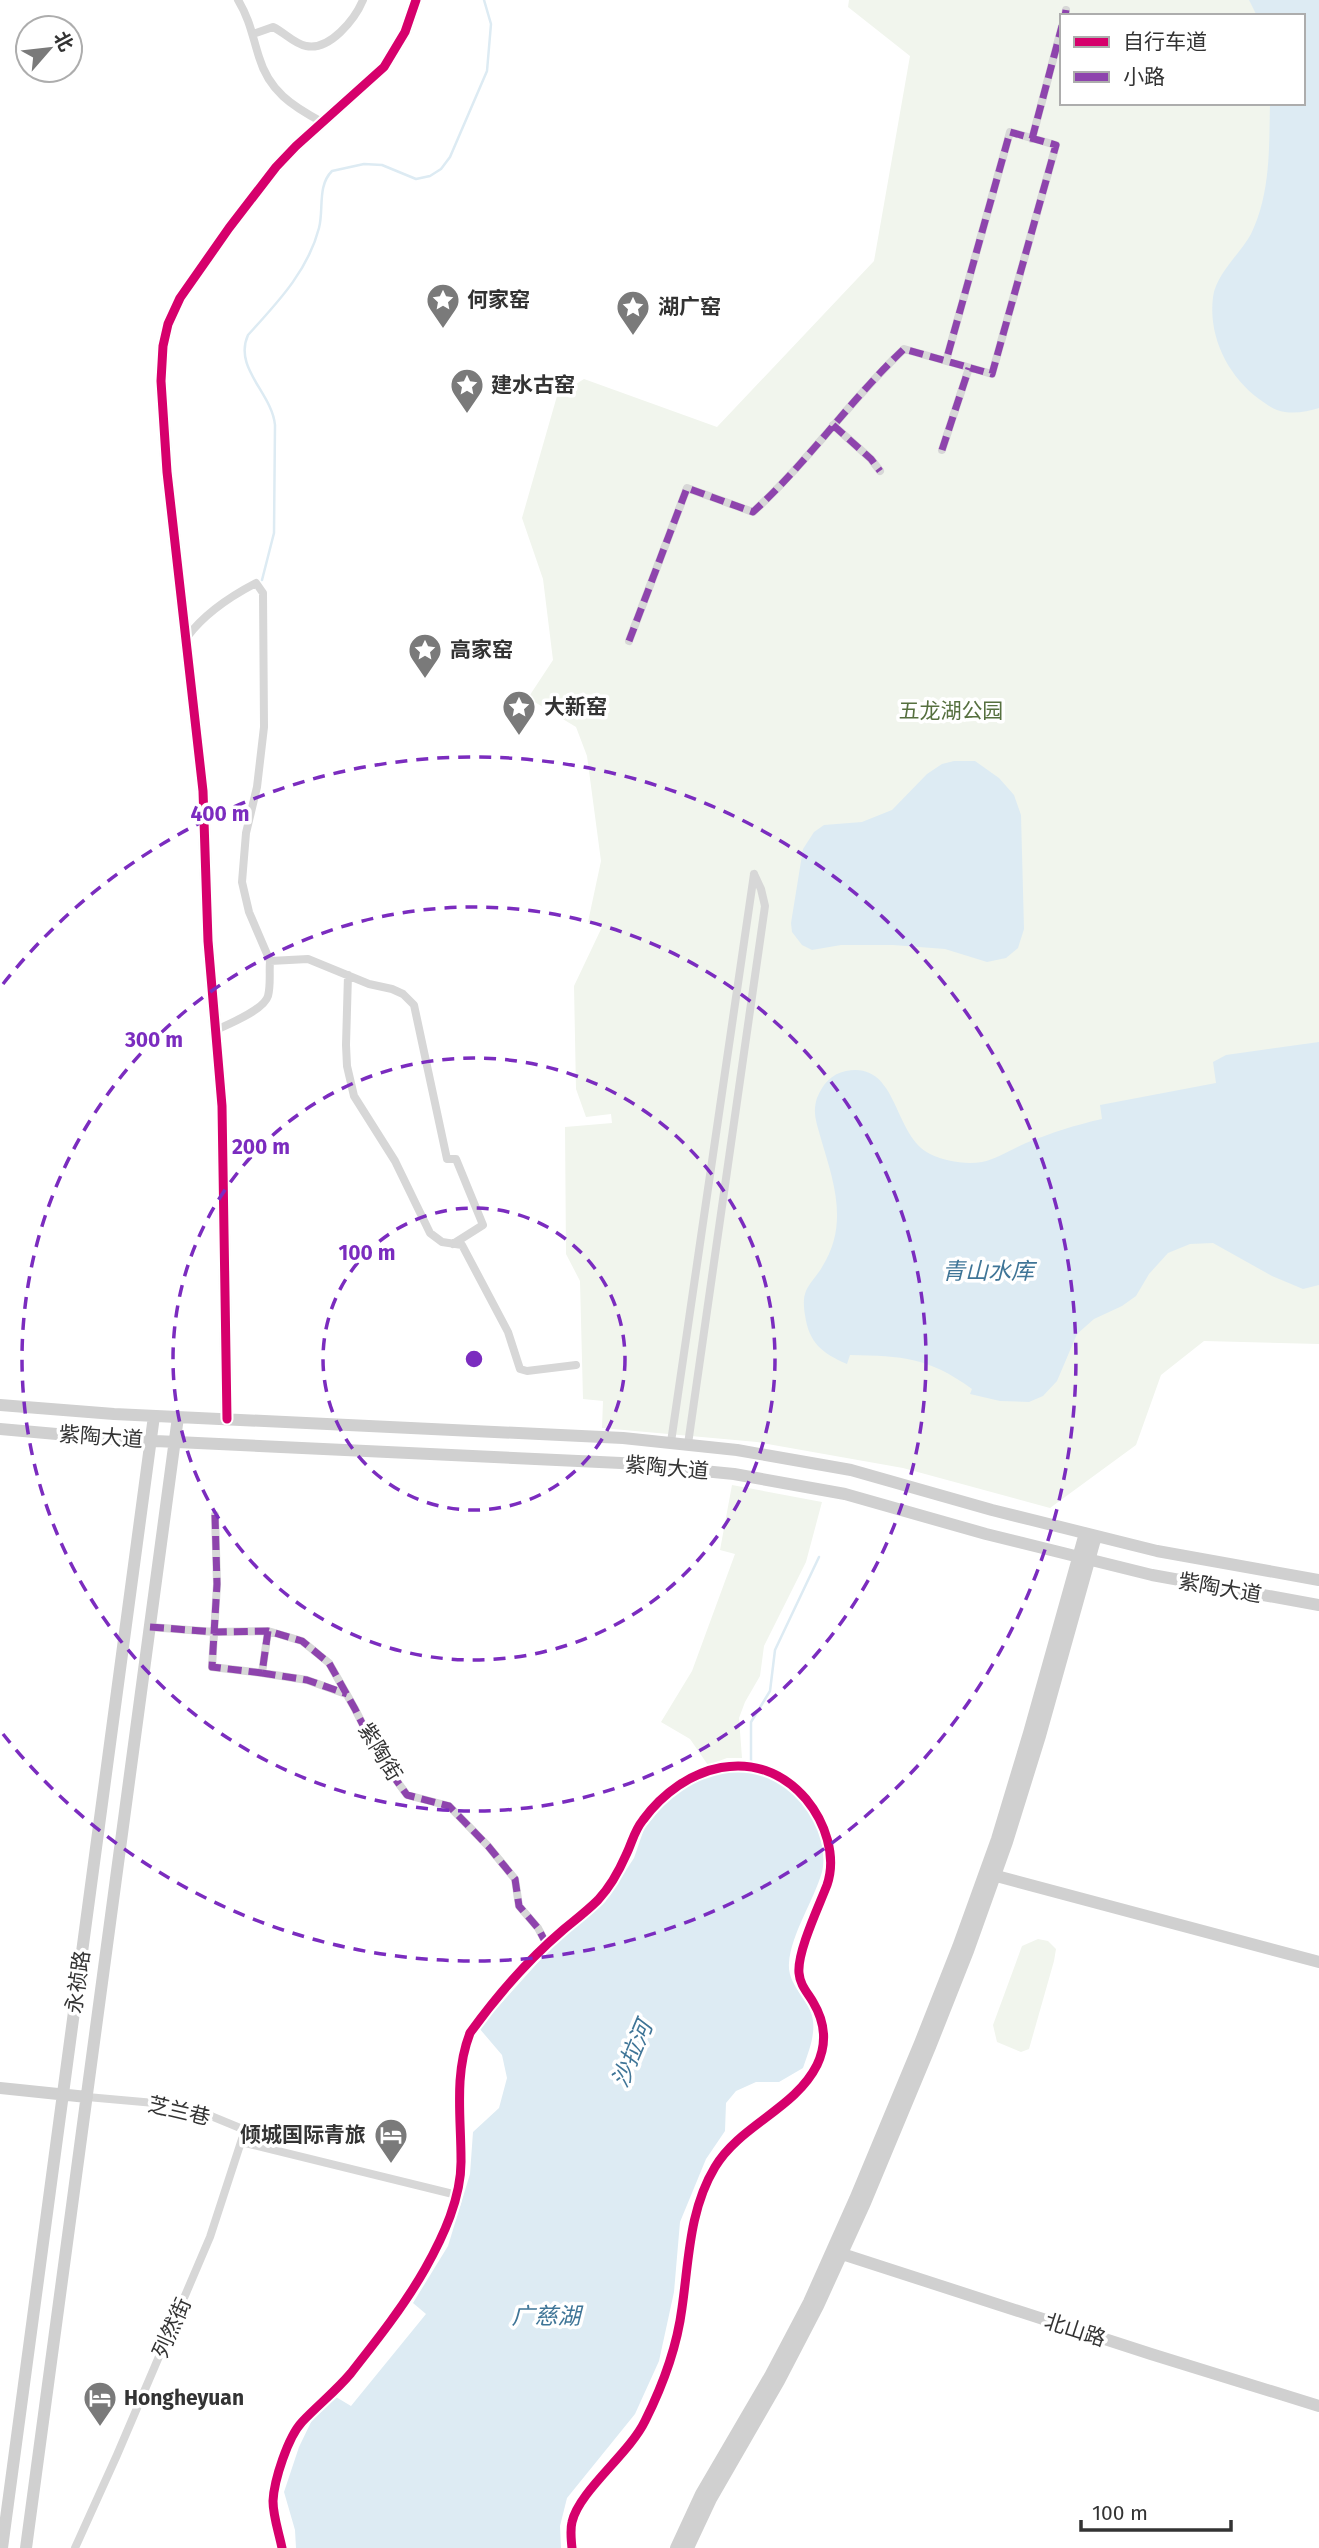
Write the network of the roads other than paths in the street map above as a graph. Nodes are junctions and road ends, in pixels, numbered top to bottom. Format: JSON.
{"nodes":[{"id":1,"x":238,"y":0,"type":"edge"},
{"id":2,"x":363,"y":0,"type":"edge"},
{"id":3,"x":416,"y":0,"type":"edge"},
{"id":4,"x":253,"y":34,"type":"junction"},
{"id":5,"x":1060,"y":34,"type":"edge"},
{"id":6,"x":322,"y":122,"type":"junction"},
{"id":7,"x":1032,"y":139,"type":"junction"},
{"id":8,"x":946,"y":361,"type":"junction"},
{"id":9,"x":969,"y":368,"type":"junction"},
{"id":10,"x":833,"y":425,"type":"junction"},
{"id":11,"x":943,"y":450,"type":"dead end"},
{"id":12,"x":880,"y":471,"type":"dead end"},
{"id":13,"x":187,"y":637,"type":"junction"},
{"id":14,"x":629,"y":641,"type":"dead end"},
{"id":15,"x":270,"y":961,"type":"junction"},
{"id":16,"x":348,"y":975,"type":"junction"},
{"id":17,"x":216,"y":1030,"type":"junction"},
{"id":18,"x":453,"y":1244,"type":"junction"},
{"id":19,"x":576,"y":1365,"type":"dead end"},
{"id":20,"x":0,"y":1405,"type":"edge"},
{"id":21,"x":154,"y":1416,"type":"junction"},
{"id":22,"x":178,"y":1417,"type":"junction"},
{"id":23,"x":227,"y":1419,"type":"junction"},
{"id":24,"x":0,"y":1429,"type":"edge"},
{"id":25,"x":151,"y":1440,"type":"junction"},
{"id":26,"x":175,"y":1441,"type":"junction"},
{"id":27,"x":671,"y":1442,"type":"junction"},
{"id":28,"x":688,"y":1444,"type":"junction"},
{"id":29,"x":215,"y":1515,"type":"dead end"},
{"id":30,"x":1091,"y":1535,"type":"junction"},
{"id":31,"x":1084,"y":1559,"type":"junction"},
{"id":32,"x":1319,"y":1580,"type":"edge"},
{"id":33,"x":1319,"y":1605,"type":"edge"},
{"id":34,"x":150,"y":1627,"type":"junction"},
{"id":35,"x":268,"y":1631,"type":"junction"},
{"id":36,"x":215,"y":1632,"type":"junction"},
{"id":37,"x":262,"y":1673,"type":"junction"},
{"id":38,"x":347,"y":1694,"type":"junction"},
{"id":39,"x":990,"y":1874,"type":"junction"},
{"id":40,"x":547,"y":1945,"type":"junction"},
{"id":41,"x":1319,"y":1962,"type":"edge"},
{"id":42,"x":0,"y":2088,"type":"edge"},
{"id":43,"x":63,"y":2094,"type":"junction"},
{"id":44,"x":87,"y":2097,"type":"junction"},
{"id":45,"x":241,"y":2142,"type":"junction"},
{"id":46,"x":457,"y":2195,"type":"junction"},
{"id":47,"x":837,"y":2253,"type":"junction"},
{"id":48,"x":1319,"y":2406,"type":"edge"},
{"id":49,"x":4,"y":2498,"type":"edge"},
{"id":50,"x":2,"y":2548,"type":"edge"},
{"id":51,"x":26,"y":2548,"type":"edge"},
{"id":52,"x":75,"y":2548,"type":"edge"},
{"id":53,"x":282,"y":2548,"type":"edge"},
{"id":54,"x":572,"y":2548,"type":"edge"},
{"id":55,"x":676,"y":2548,"type":"edge"},
{"id":56,"x":688,"y":2548,"type":"edge"}],
"edges":[{"from":1,"to":4,"type":"street"},
{"from":2,"to":4,"type":"street"},
{"from":3,"to":6,"type":"main road"},
{"from":4,"to":6,"type":"street"},
{"from":5,"to":7,"type":"street"},
{"from":6,"to":13,"type":"main road"},
{"from":7,"to":8,"type":"street"},
{"from":7,"to":9,"type":"street"},
{"from":8,"to":9,"type":"street"},
{"from":8,"to":10,"type":"street"},
{"from":9,"to":11,"type":"street"},
{"from":10,"to":12,"type":"street"},
{"from":10,"to":14,"type":"street"},
{"from":13,"to":15,"type":"street"},
{"from":13,"to":17,"type":"main road"},
{"from":15,"to":16,"type":"street"},
{"from":15,"to":17,"type":"street"},
{"from":16,"to":18,"type":"street"},
{"from":16,"to":18,"type":"street"},
{"from":17,"to":23,"type":"main road"},
{"from":18,"to":19,"type":"street"},
{"from":20,"to":21,"type":"main road","name":"紫陶大道"},
{"from":21,"to":22,"type":"main road","name":"紫陶大道"},
{"from":21,"to":25,"type":"main road","name":"永祯路"},
{"from":22,"to":23,"type":"main road","name":"紫陶大道"},
{"from":22,"to":26,"type":"main road","name":"永祯路"},
{"from":23,"to":27,"type":"main road","name":"紫陶大道"},
{"from":24,"to":25,"type":"main road","name":"紫陶大道"},
{"from":25,"to":26,"type":"main road","name":"紫陶大道"},
{"from":25,"to":43,"type":"main road","name":"永祯路"},
{"from":26,"to":31,"type":"main road","name":"紫陶大道"},
{"from":26,"to":34,"type":"main road","name":"永祯路"},
{"from":27,"to":28,"type":"main road","name":"紫陶大道"},
{"from":27,"to":28,"type":"street"},
{"from":28,"to":30,"type":"main road","name":"紫陶大道"},
{"from":29,"to":36,"type":"street"},
{"from":30,"to":31,"type":"main road"},
{"from":30,"to":32,"type":"main road","name":"紫陶大道"},
{"from":31,"to":33,"type":"main road","name":"紫陶大道"},
{"from":31,"to":39,"type":"main road"},
{"from":34,"to":36,"type":"street","name":"紫陶街"},
{"from":34,"to":44,"type":"main road","name":"永祯路"},
{"from":35,"to":36,"type":"street","name":"紫陶街"},
{"from":35,"to":37,"type":"street"},
{"from":35,"to":38,"type":"street","name":"紫陶街"},
{"from":36,"to":37,"type":"street"},
{"from":37,"to":38,"type":"street"},
{"from":38,"to":40,"type":"street","name":"紫陶街"},
{"from":39,"to":41,"type":"main road"},
{"from":39,"to":47,"type":"main road"},
{"from":40,"to":46,"type":"street"},
{"from":40,"to":54,"type":"street"},
{"from":42,"to":43,"type":"main road"},
{"from":43,"to":44,"type":"main road"},
{"from":43,"to":49,"type":"main road","name":"永祯路"},
{"from":44,"to":45,"type":"street","name":"芝兰巷"},
{"from":44,"to":51,"type":"main road","name":"永祯路"},
{"from":45,"to":46,"type":"street"},
{"from":45,"to":52,"type":"street","name":"列然街"},
{"from":46,"to":53,"type":"street"},
{"from":47,"to":48,"type":"main road","name":"北山路"},
{"from":47,"to":55,"type":"main road"},
{"from":47,"to":56,"type":"main road"},
{"from":49,"to":50,"type":"main road","name":"永祯路"}]}
